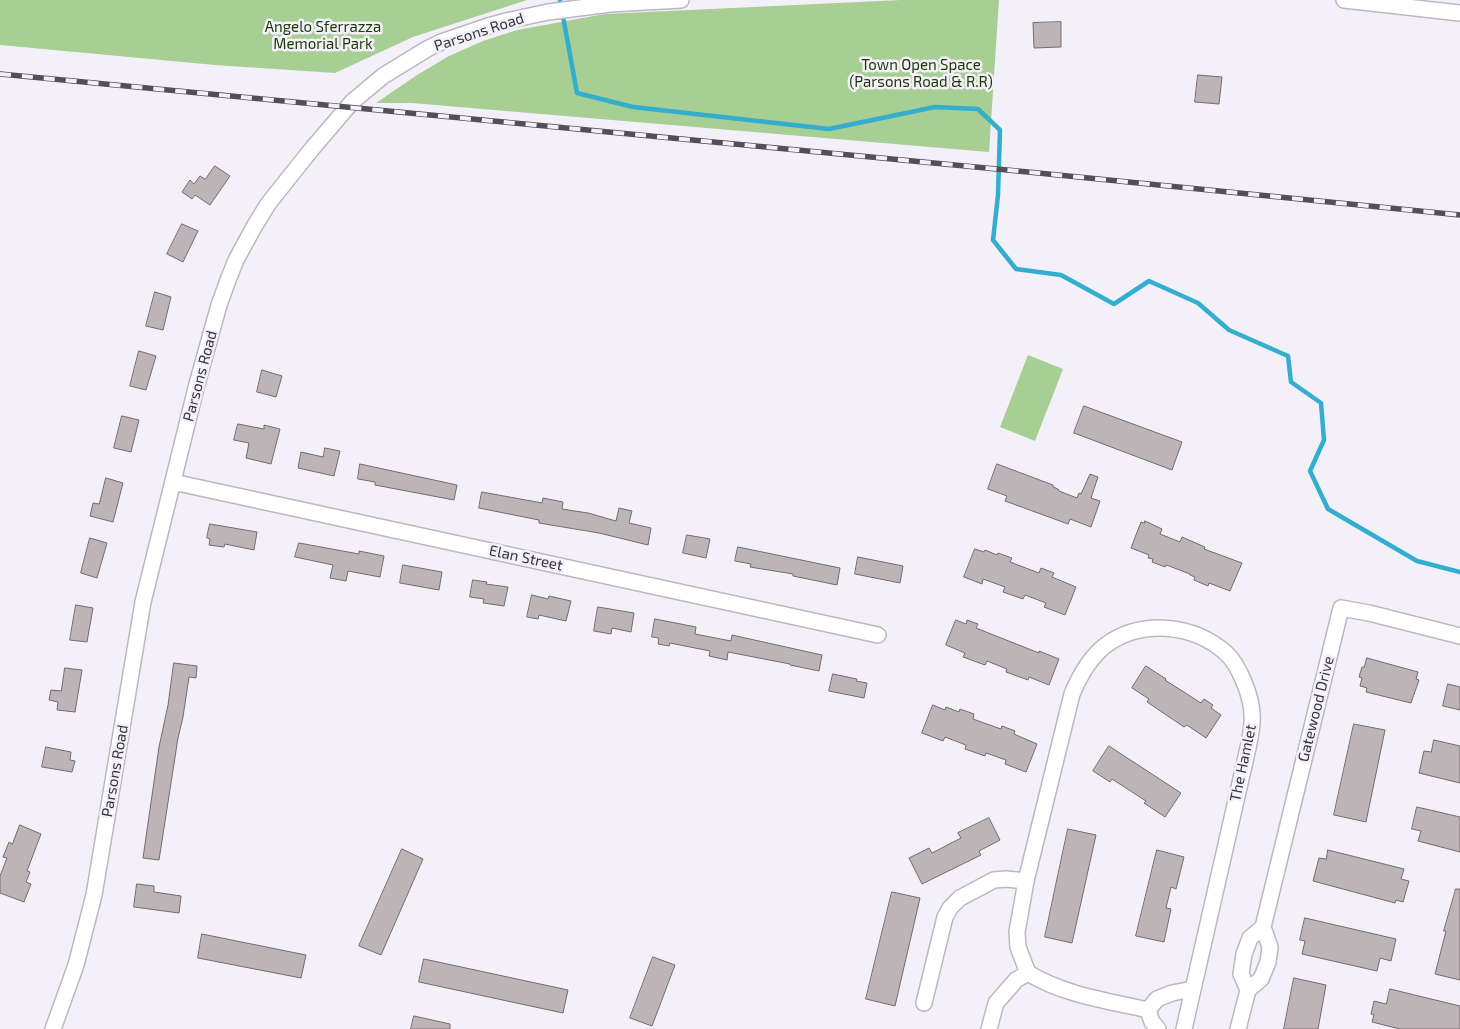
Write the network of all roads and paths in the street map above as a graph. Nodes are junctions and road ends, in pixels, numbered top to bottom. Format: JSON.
{"nodes":[{"id":1,"x":681,"y":0,"type":"edge"},
{"id":2,"x":1344,"y":0,"type":"edge"},
{"id":3,"x":1460,"y":13,"type":"edge"},
{"id":4,"x":173,"y":482,"type":"junction"},
{"id":5,"x":878,"y":635,"type":"dead end"},
{"id":6,"x":1460,"y":636,"type":"edge"},
{"id":7,"x":1026,"y":881,"type":"junction"},
{"id":8,"x":1263,"y":927,"type":"junction"},
{"id":9,"x":1028,"y":973,"type":"junction"},
{"id":10,"x":1193,"y":989,"type":"junction"},
{"id":11,"x":1248,"y":990,"type":"junction"},
{"id":12,"x":924,"y":1003,"type":"dead end"},
{"id":13,"x":1148,"y":1010,"type":"junction"},
{"id":14,"x":53,"y":1029,"type":"edge"},
{"id":15,"x":988,"y":1029,"type":"edge"},
{"id":16,"x":1158,"y":1029,"type":"edge"},
{"id":17,"x":1184,"y":1029,"type":"edge"},
{"id":18,"x":1238,"y":1029,"type":"edge"}],
"edges":[{"from":1,"to":4,"type":"street","name":"Parsons Road"},
{"from":2,"to":3,"type":"street"},
{"from":4,"to":5,"type":"street","name":"Elan Street"},
{"from":4,"to":14,"type":"street","name":"Parsons Road"},
{"from":6,"to":8,"type":"street","name":"Gatewood Drive"},
{"from":7,"to":9,"type":"street","name":"The Hamlet"},
{"from":7,"to":10,"type":"street","name":"The Hamlet"},
{"from":7,"to":12,"type":"street"},
{"from":8,"to":11,"type":"street","name":"Gatewood Drive"},
{"from":8,"to":11,"type":"street","name":"Gatewood Drive"},
{"from":9,"to":13,"type":"street"},
{"from":9,"to":15,"type":"street"},
{"from":10,"to":13,"type":"street"},
{"from":10,"to":17,"type":"street","name":"The Hamlet"},
{"from":11,"to":18,"type":"street","name":"Gatewood Drive"},
{"from":13,"to":16,"type":"street"}]}
